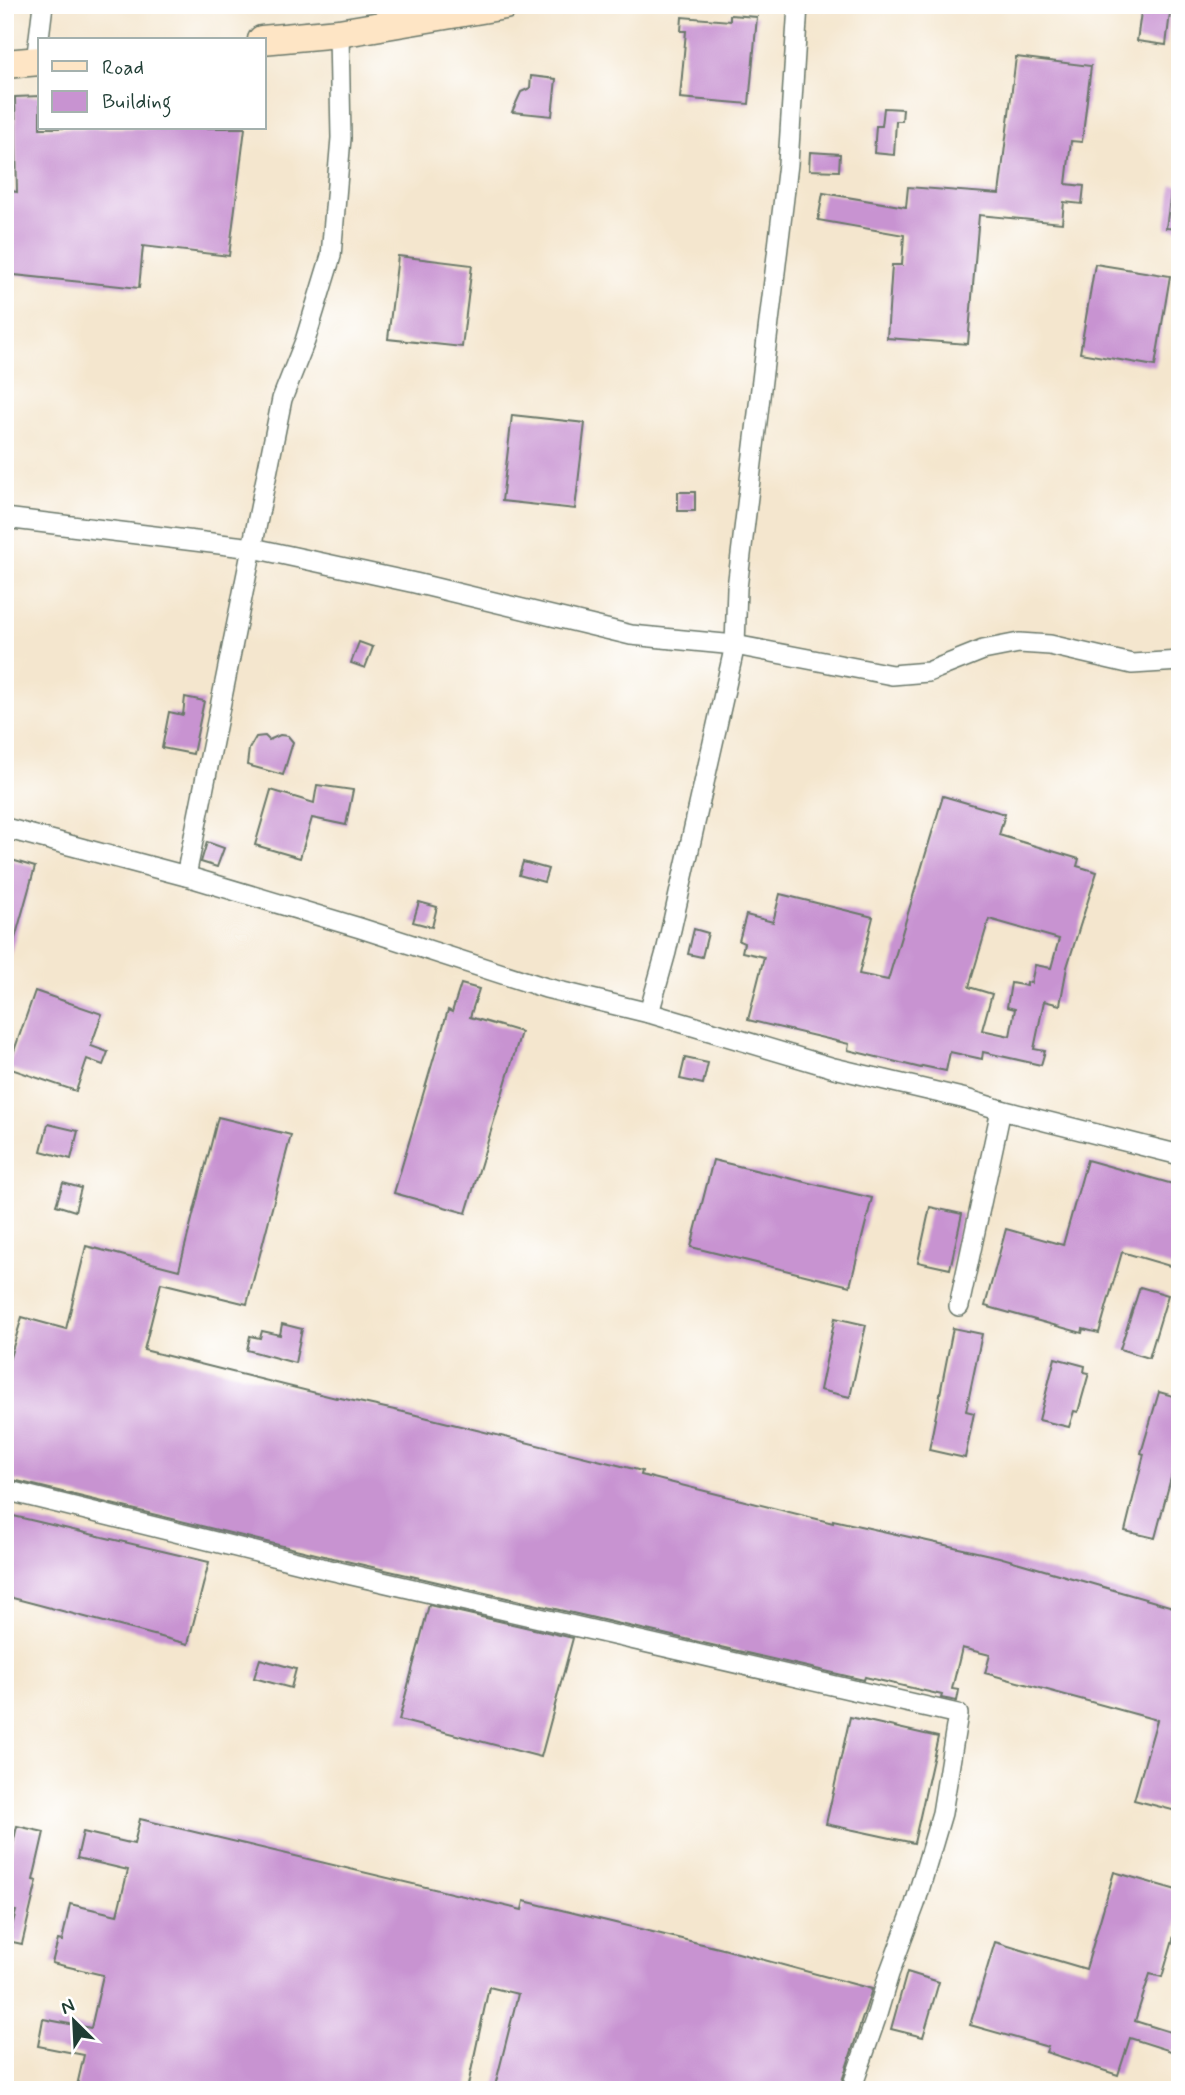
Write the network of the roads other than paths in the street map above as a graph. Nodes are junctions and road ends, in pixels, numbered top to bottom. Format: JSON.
{"nodes":[{"id":1,"x":43,"y":5,"type":"edge"},
{"id":2,"x":505,"y":5,"type":"edge"},
{"id":3,"x":798,"y":5,"type":"edge"},
{"id":4,"x":339,"y":33,"type":"junction"},
{"id":5,"x":40,"y":38,"type":"edge"},
{"id":6,"x":266,"y":40,"type":"edge"},
{"id":7,"x":38,"y":62,"type":"edge"},
{"id":8,"x":5,"y":64,"type":"edge"},
{"id":9,"x":5,"y":518,"type":"edge"},
{"id":10,"x":253,"y":548,"type":"junction"},
{"id":11,"x":735,"y":645,"type":"junction"},
{"id":12,"x":1180,"y":661,"type":"edge"},
{"id":13,"x":5,"y":828,"type":"edge"},
{"id":14,"x":186,"y":876,"type":"junction"},
{"id":15,"x":649,"y":1013,"type":"junction"},
{"id":16,"x":1001,"y":1110,"type":"junction"},
{"id":17,"x":1180,"y":1154,"type":"edge"},
{"id":18,"x":959,"y":1306,"type":"dead end"},
{"id":19,"x":5,"y":1490,"type":"edge"},
{"id":20,"x":851,"y":2090,"type":"edge"}],
"edges":[{"from":1,"to":5,"type":"street"},
{"from":2,"to":4,"type":"street"},
{"from":3,"to":11,"type":"street"},
{"from":4,"to":6,"type":"street"},
{"from":4,"to":10,"type":"street"},
{"from":7,"to":8,"type":"street"},
{"from":9,"to":10,"type":"street"},
{"from":10,"to":11,"type":"street"},
{"from":10,"to":14,"type":"street"},
{"from":11,"to":12,"type":"street"},
{"from":11,"to":15,"type":"street"},
{"from":13,"to":14,"type":"street"},
{"from":14,"to":15,"type":"street"},
{"from":15,"to":16,"type":"street"},
{"from":16,"to":17,"type":"street"},
{"from":16,"to":18,"type":"street"},
{"from":19,"to":20,"type":"street"}]}
